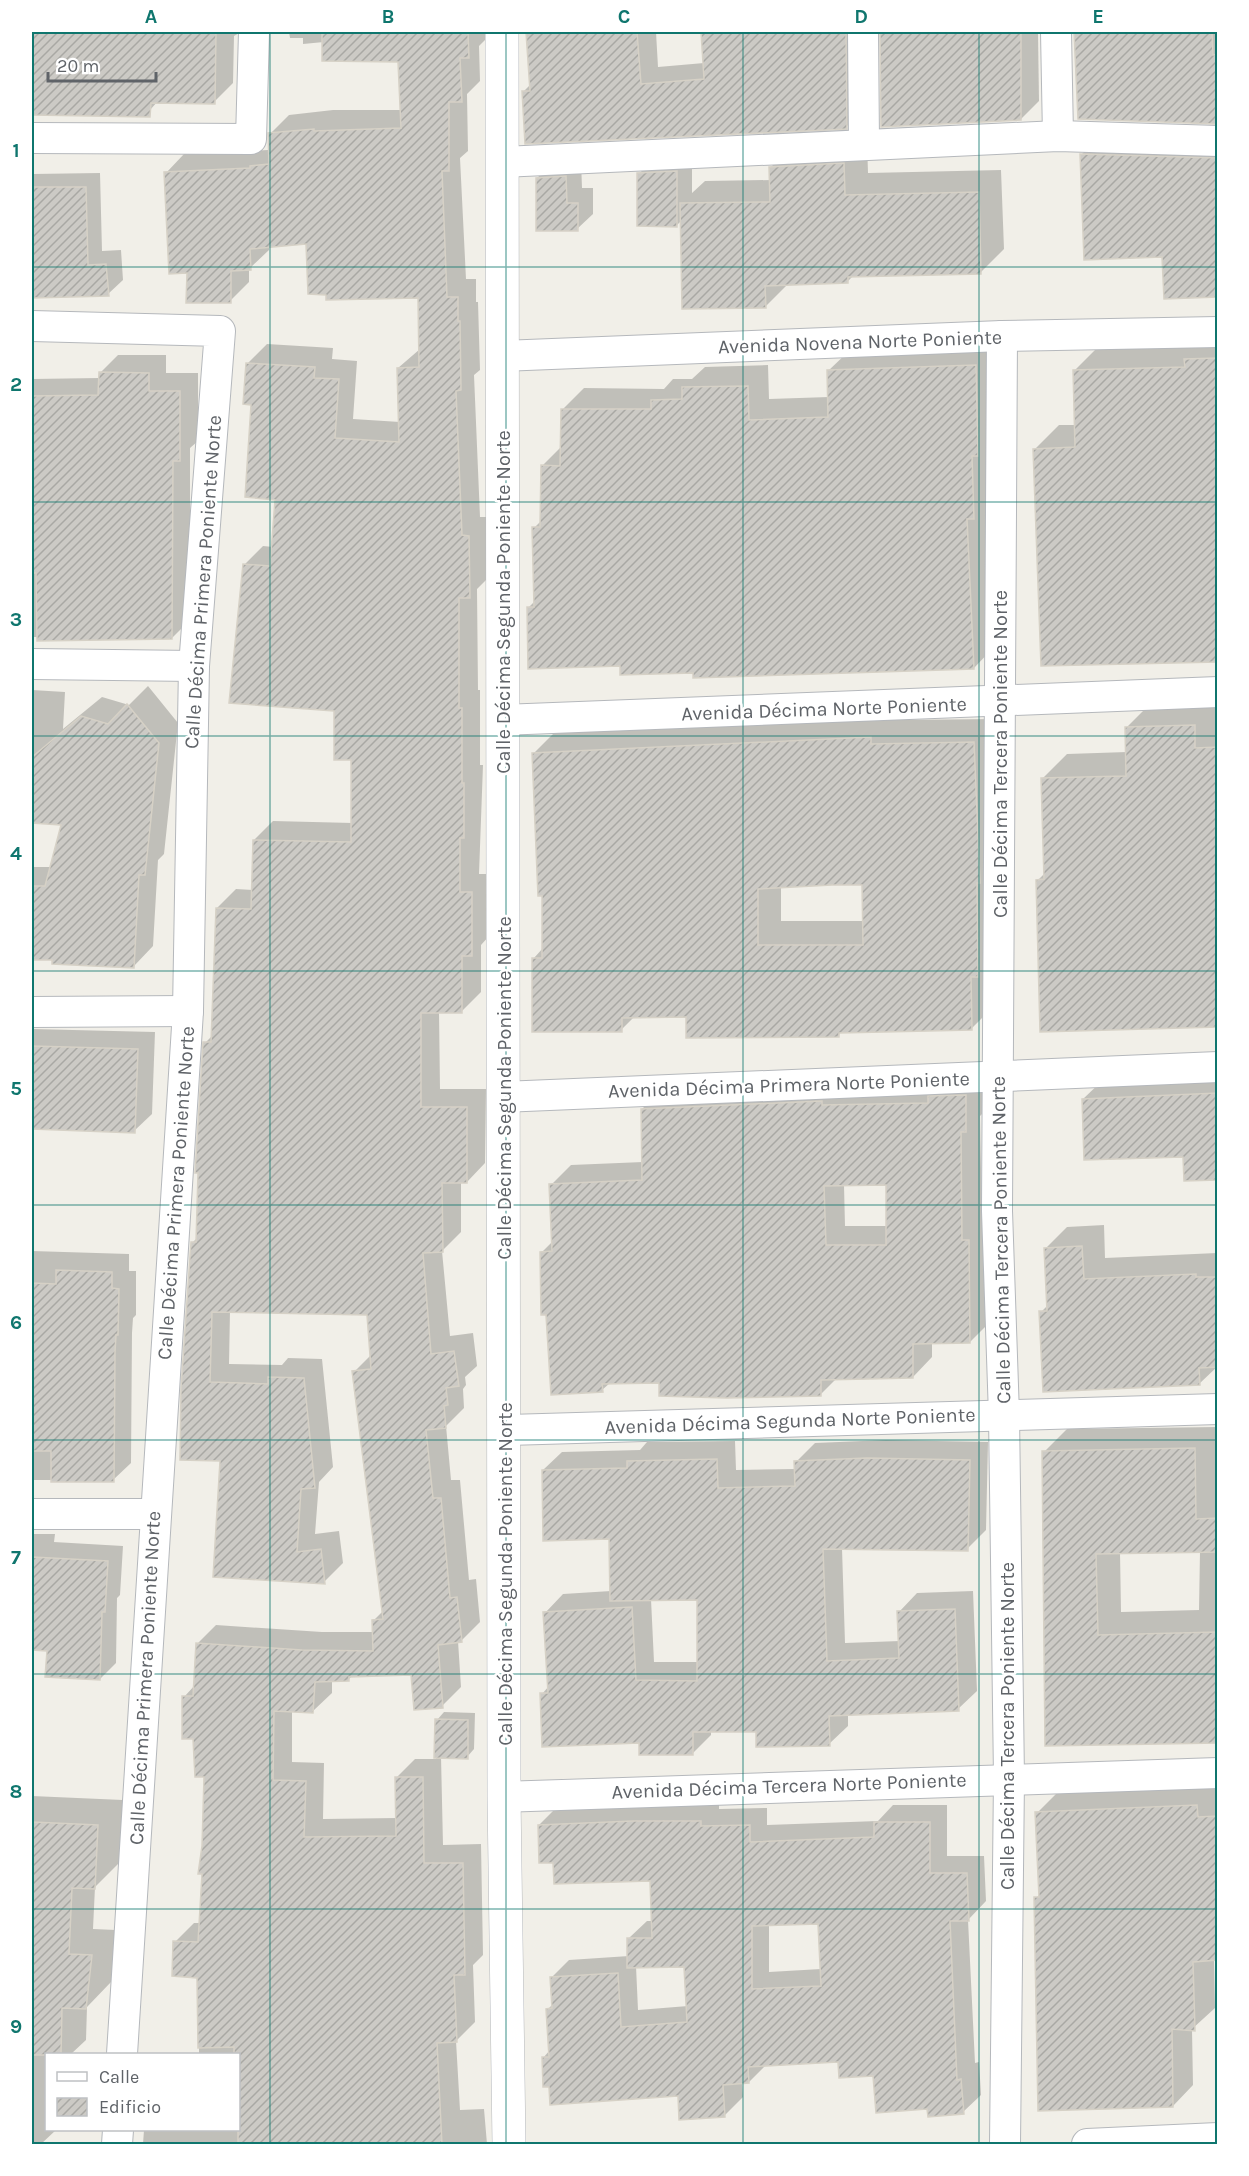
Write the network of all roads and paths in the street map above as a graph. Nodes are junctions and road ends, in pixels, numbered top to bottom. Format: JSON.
{"nodes":[{"id":1,"x":254,"y":32,"type":"edge"},
{"id":2,"x":502,"y":32,"type":"edge"},
{"id":3,"x":863,"y":32,"type":"edge"},
{"id":4,"x":1056,"y":32,"type":"edge"},
{"id":5,"x":1058,"y":136,"type":"junction"},
{"id":6,"x":32,"y":138,"type":"edge"},
{"id":7,"x":1218,"y":141,"type":"edge"},
{"id":8,"x":864,"y":143,"type":"junction"},
{"id":9,"x":504,"y":162,"type":"junction"},
{"id":10,"x":32,"y":326,"type":"edge"},
{"id":11,"x":1218,"y":332,"type":"edge"},
{"id":12,"x":1002,"y":336,"type":"junction"},
{"id":13,"x":502,"y":356,"type":"junction"},
{"id":14,"x":32,"y":664,"type":"edge"},
{"id":15,"x":194,"y":666,"type":"junction"},
{"id":16,"x":1218,"y":692,"type":"edge"},
{"id":17,"x":1000,"y":703,"type":"junction"},
{"id":18,"x":502,"y":720,"type":"junction"},
{"id":19,"x":188,"y":1011,"type":"junction"},
{"id":20,"x":32,"y":1012,"type":"edge"},
{"id":21,"x":1218,"y":1067,"type":"edge"},
{"id":22,"x":998,"y":1076,"type":"junction"},
{"id":23,"x":504,"y":1097,"type":"junction"},
{"id":24,"x":1218,"y":1409,"type":"edge"},
{"id":25,"x":1004,"y":1415,"type":"junction"},
{"id":26,"x":506,"y":1430,"type":"junction"},
{"id":27,"x":32,"y":1514,"type":"edge"},
{"id":28,"x":154,"y":1514,"type":"junction"},
{"id":29,"x":1218,"y":1773,"type":"edge"},
{"id":30,"x":1009,"y":1778,"type":"junction"},
{"id":31,"x":504,"y":1797,"type":"junction"},
{"id":32,"x":122,"y":2053,"type":"edge"},
{"id":33,"x":1218,"y":2138,"type":"edge"},
{"id":34,"x":509,"y":2145,"type":"edge"},
{"id":35,"x":1005,"y":2145,"type":"edge"},
{"id":36,"x":1087,"y":2145,"type":"edge"}],
"edges":[{"from":1,"to":6,"type":"street"},
{"from":2,"to":9,"type":"street","name":"Calle Décima Segunda Poniente Norte"},
{"from":3,"to":8,"type":"street"},
{"from":4,"to":5,"type":"street"},
{"from":5,"to":7,"type":"street"},
{"from":5,"to":8,"type":"street"},
{"from":8,"to":9,"type":"street"},
{"from":9,"to":13,"type":"street","name":"Calle Décima Segunda Poniente Norte"},
{"from":10,"to":15,"type":"street","name":"Calle Décima Primera Poniente Norte"},
{"from":11,"to":12,"type":"street","name":"Avenida Novena Norte Poniente"},
{"from":12,"to":13,"type":"street","name":"Avenida Novena Norte Poniente"},
{"from":12,"to":17,"type":"street","name":"Calle Décima Tercera Poniente Norte"},
{"from":13,"to":18,"type":"street","name":"Calle Décima Segunda Poniente Norte"},
{"from":14,"to":15,"type":"street"},
{"from":15,"to":19,"type":"street","name":"Calle Décima Primera Poniente Norte"},
{"from":16,"to":17,"type":"street","name":"Avenida Décima Norte Poniente"},
{"from":17,"to":18,"type":"street","name":"Avenida Décima Norte Poniente"},
{"from":17,"to":22,"type":"street","name":"Calle Décima Tercera Poniente Norte"},
{"from":18,"to":23,"type":"street","name":"Calle Décima Segunda Poniente Norte"},
{"from":19,"to":20,"type":"street"},
{"from":19,"to":28,"type":"street","name":"Calle Décima Primera Poniente Norte"},
{"from":21,"to":22,"type":"street","name":"Avenida Décima Primera Norte Poniente"},
{"from":22,"to":23,"type":"street","name":"Avenida Décima Primera Norte Poniente"},
{"from":22,"to":25,"type":"street","name":"Calle Décima Tercera Poniente Norte"},
{"from":23,"to":26,"type":"street","name":"Calle Décima Segunda Poniente Norte"},
{"from":24,"to":25,"type":"street","name":"Avenida Décima Segunda Norte Poniente"},
{"from":25,"to":26,"type":"street","name":"Avenida Décima Segunda Norte Poniente"},
{"from":25,"to":30,"type":"street","name":"Calle Décima Tercera Poniente Norte"},
{"from":26,"to":31,"type":"street","name":"Calle Décima Segunda Poniente Norte"},
{"from":27,"to":28,"type":"street"},
{"from":28,"to":32,"type":"street","name":"Calle Décima Primera Poniente Norte"},
{"from":29,"to":30,"type":"street","name":"Avenida Décima Tercera Norte Poniente"},
{"from":30,"to":31,"type":"street","name":"Avenida Décima Tercera Norte Poniente"},
{"from":30,"to":35,"type":"street","name":"Calle Décima Tercera Poniente Norte"},
{"from":31,"to":34,"type":"street","name":"Calle Décima Segunda Poniente Norte"},
{"from":33,"to":36,"type":"street"}]}
